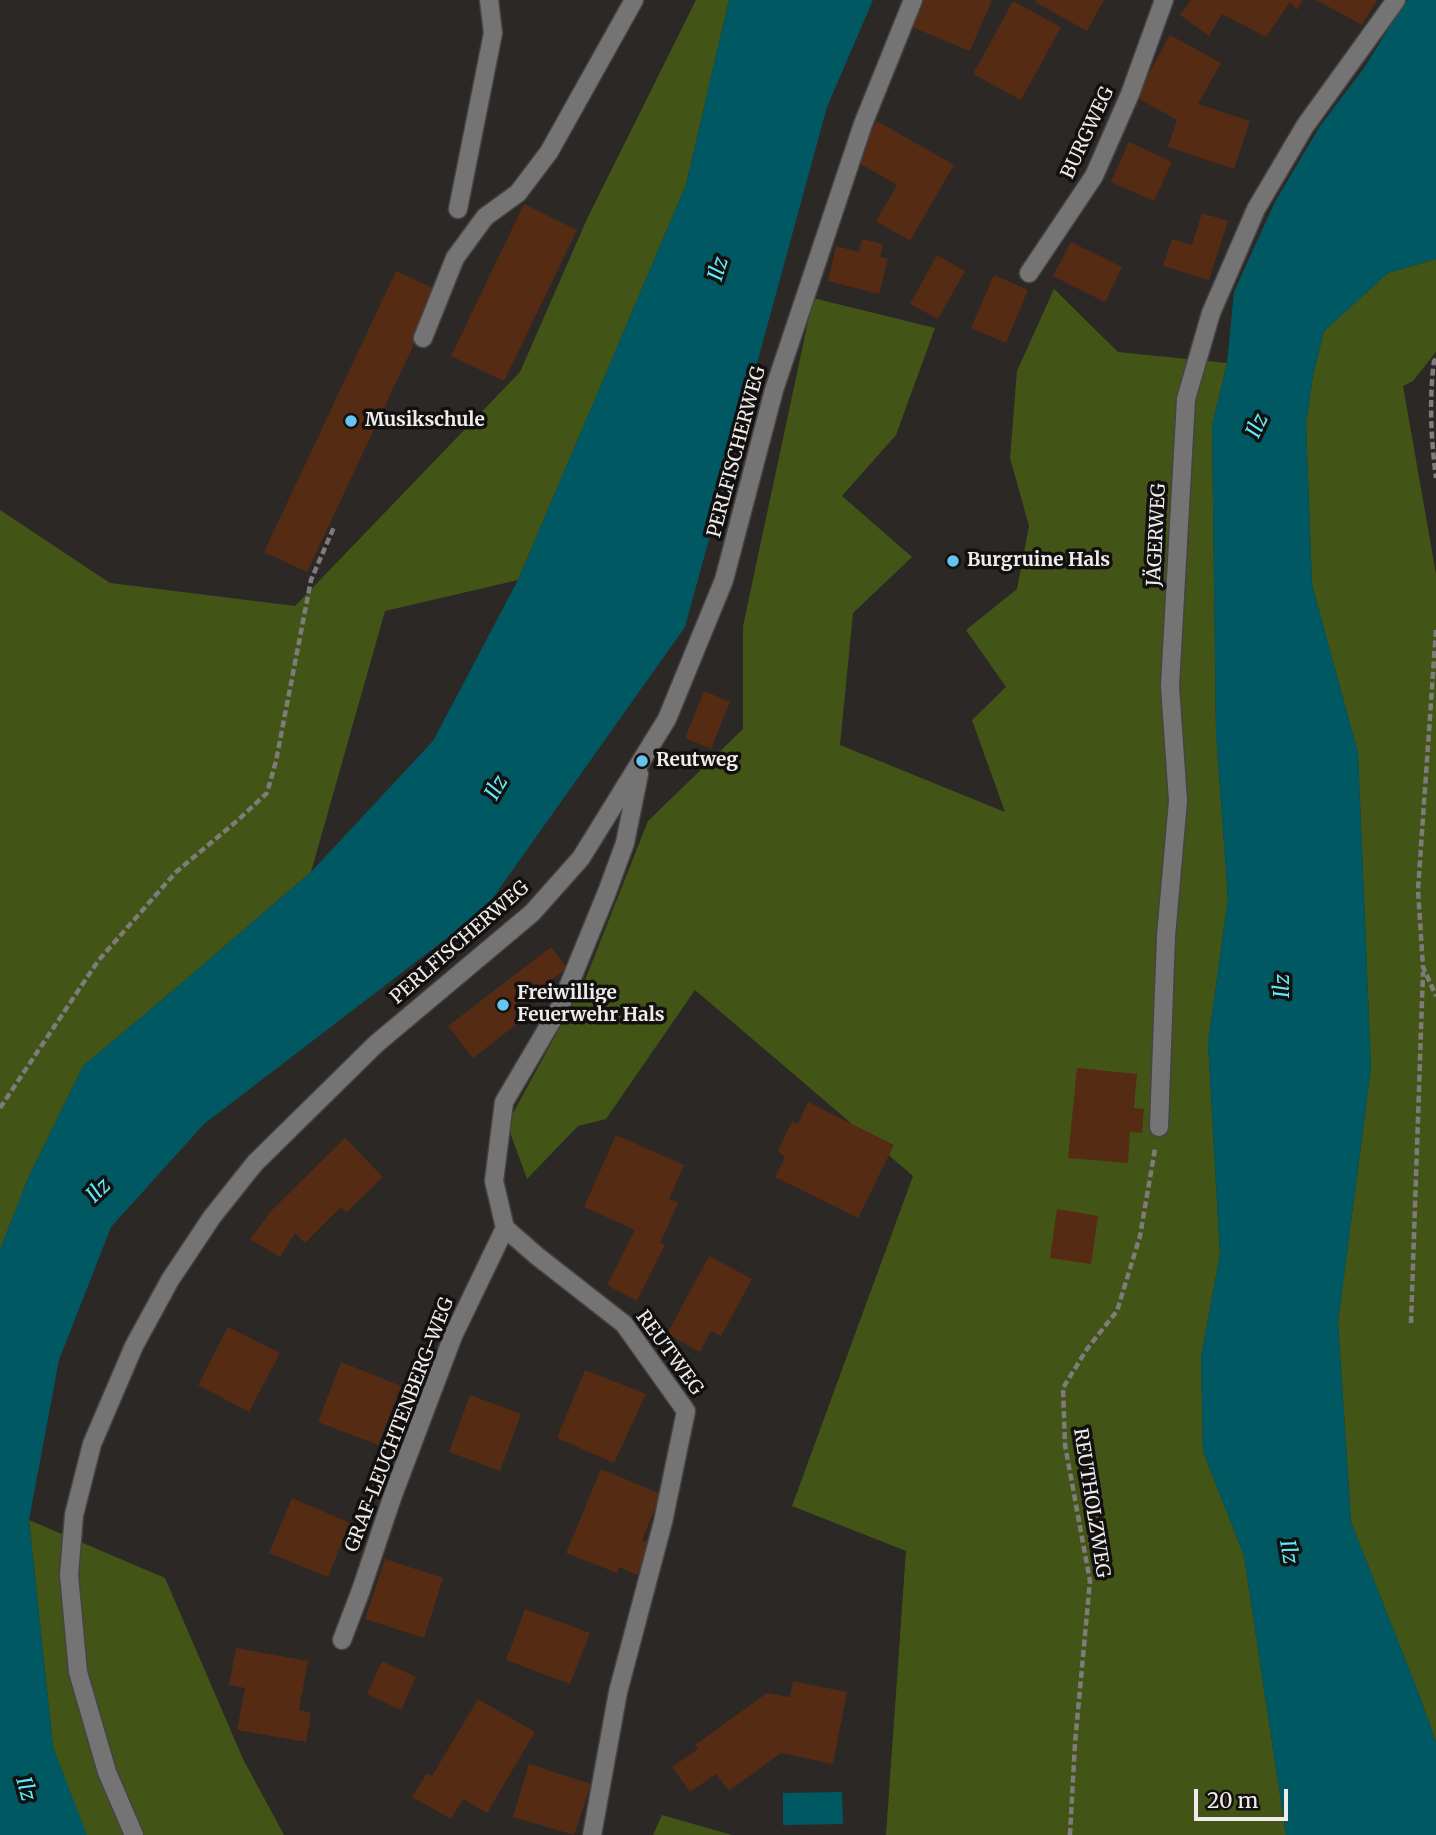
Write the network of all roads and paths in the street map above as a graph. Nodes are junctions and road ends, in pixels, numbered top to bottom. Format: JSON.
{"nodes":[{"id":1,"x":489,"y":0,"type":"edge"},
{"id":2,"x":634,"y":0,"type":"edge"},
{"id":3,"x":913,"y":0,"type":"edge"},
{"id":4,"x":1164,"y":0,"type":"edge"},
{"id":5,"x":1396,"y":0,"type":"edge"},
{"id":6,"x":458,"y":209,"type":"dead end"},
{"id":7,"x":1029,"y":273,"type":"dead end"},
{"id":8,"x":423,"y":338,"type":"dead end"},
{"id":9,"x":1436,"y":359,"type":"edge"},
{"id":10,"x":1436,"y":478,"type":"edge"},
{"id":11,"x":334,"y":527,"type":"dead end"},
{"id":12,"x":1436,"y":630,"type":"edge"},
{"id":13,"x":642,"y":761,"type":"junction"},
{"id":14,"x":1423,"y":967,"type":"junction"},
{"id":15,"x":1436,"y":996,"type":"edge"},
{"id":16,"x":0,"y":1108,"type":"edge"},
{"id":17,"x":1159,"y":1127,"type":"joint"},
{"id":18,"x":505,"y":1228,"type":"junction"},
{"id":19,"x":1411,"y":1323,"type":"dead end"},
{"id":20,"x":342,"y":1640,"type":"dead end"},
{"id":21,"x":134,"y":1835,"type":"edge"},
{"id":22,"x":592,"y":1835,"type":"edge"},
{"id":23,"x":1070,"y":1835,"type":"edge"}],
"edges":[{"from":1,"to":6,"type":"street"},
{"from":2,"to":8,"type":"street"},
{"from":3,"to":13,"type":"street","name":"PERLFISCHERWEG"},
{"from":4,"to":7,"type":"street","name":"BURGWEG"},
{"from":5,"to":17,"type":"street","name":"JÄGERWEG"},
{"from":9,"to":10,"type":"path"},
{"from":11,"to":16,"type":"path"},
{"from":12,"to":14,"type":"path"},
{"from":13,"to":18,"type":"street"},
{"from":13,"to":21,"type":"street","name":"PERLFISCHERWEG"},
{"from":14,"to":15,"type":"path"},
{"from":14,"to":19,"type":"path"},
{"from":17,"to":23,"type":"path","name":"REUTHOLZWEG"},
{"from":18,"to":20,"type":"street","name":"GRAF-LEUCHTENBERG-WEG"},
{"from":18,"to":22,"type":"street","name":"REUTWEG"}]}
